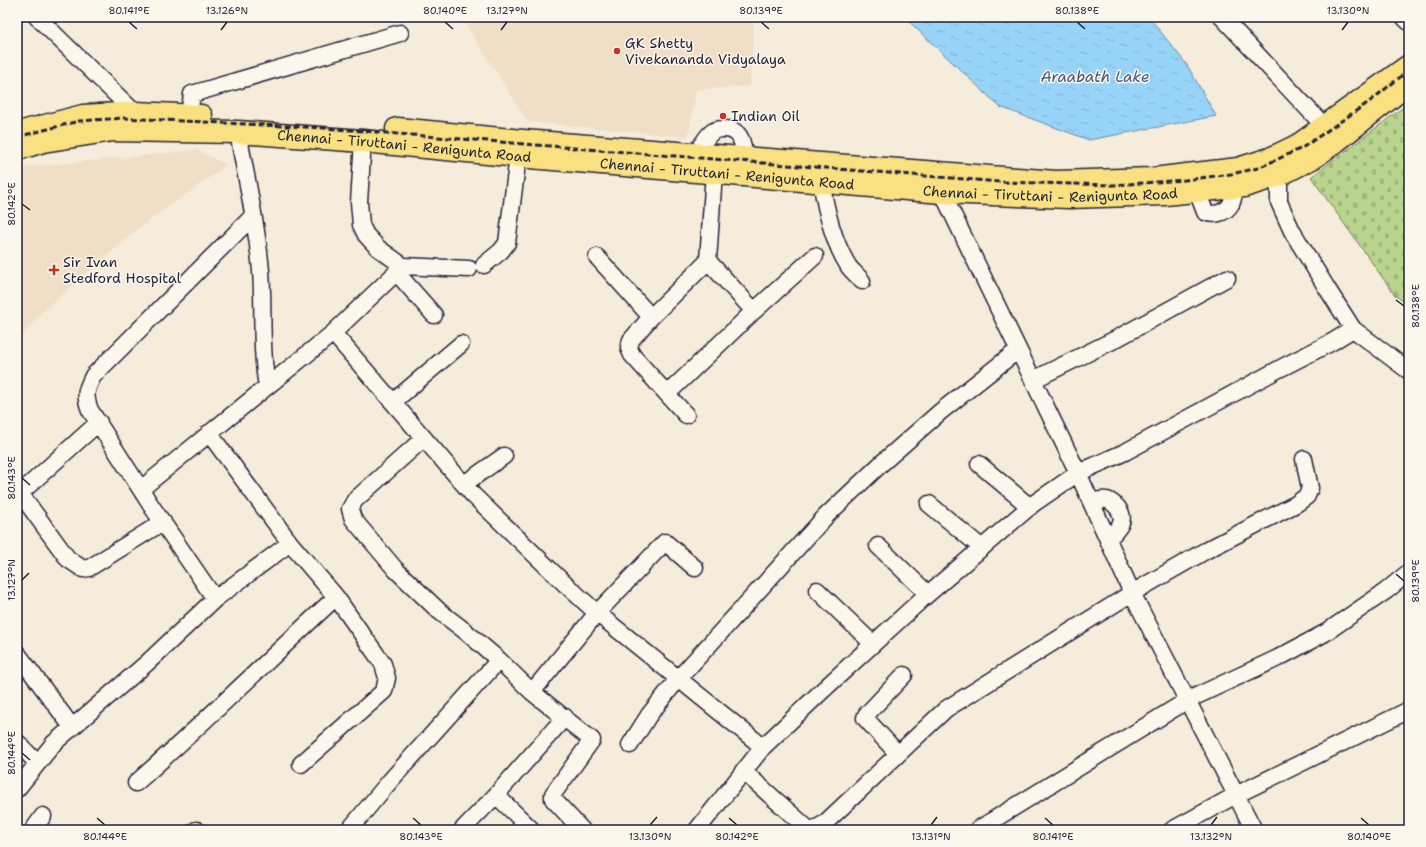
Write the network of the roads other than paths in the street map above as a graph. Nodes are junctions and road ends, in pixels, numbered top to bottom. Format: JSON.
{"nodes":[{"id":1,"x":37,"y":17,"type":"edge"},
{"id":2,"x":1222,"y":17,"type":"edge"},
{"id":3,"x":1404,"y":17,"type":"edge"},
{"id":4,"x":1409,"y":22,"type":"edge"},
{"id":5,"x":400,"y":33,"type":"dead end"},
{"id":6,"x":1409,"y":66,"type":"edge"},
{"id":7,"x":1409,"y":83,"type":"edge"},
{"id":8,"x":189,"y":116,"type":"junction"},
{"id":9,"x":135,"y":122,"type":"junction"},
{"id":10,"x":1324,"y":127,"type":"junction"},
{"id":11,"x":238,"y":132,"type":"junction"},
{"id":12,"x":17,"y":134,"type":"edge"},
{"id":13,"x":363,"y":141,"type":"junction"},
{"id":14,"x":17,"y":149,"type":"edge"},
{"id":15,"x":518,"y":156,"type":"junction"},
{"id":16,"x":1279,"y":164,"type":"junction"},
{"id":17,"x":714,"y":172,"type":"junction"},
{"id":18,"x":821,"y":181,"type":"junction"},
{"id":19,"x":943,"y":182,"type":"junction"},
{"id":20,"x":253,"y":216,"type":"junction"},
{"id":21,"x":815,"y":256,"type":"dead end"},
{"id":22,"x":597,"y":257,"type":"dead end"},
{"id":23,"x":708,"y":261,"type":"junction"},
{"id":24,"x":399,"y":269,"type":"junction"},
{"id":25,"x":1227,"y":278,"type":"dead end"},
{"id":26,"x":862,"y":281,"type":"dead end"},
{"id":27,"x":754,"y":311,"type":"junction"},
{"id":28,"x":434,"y":315,"type":"dead end"},
{"id":29,"x":651,"y":317,"type":"junction"},
{"id":30,"x":1353,"y":329,"type":"junction"},
{"id":31,"x":333,"y":333,"type":"junction"},
{"id":32,"x":460,"y":344,"type":"dead end"},
{"id":33,"x":1018,"y":350,"type":"junction"},
{"id":34,"x":1409,"y":371,"type":"edge"},
{"id":35,"x":1033,"y":380,"type":"junction"},
{"id":36,"x":267,"y":386,"type":"junction"},
{"id":37,"x":667,"y":394,"type":"junction"},
{"id":38,"x":393,"y":402,"type":"junction"},
{"id":39,"x":686,"y":415,"type":"dead end"},
{"id":40,"x":99,"y":422,"type":"junction"},
{"id":41,"x":209,"y":433,"type":"junction"},
{"id":42,"x":424,"y":438,"type":"junction"},
{"id":43,"x":504,"y":456,"type":"dead end"},
{"id":44,"x":1304,"y":459,"type":"dead end"},
{"id":45,"x":979,"y":464,"type":"dead end"},
{"id":46,"x":1078,"y":473,"type":"junction"},
{"id":47,"x":464,"y":484,"type":"junction"},
{"id":48,"x":141,"y":489,"type":"junction"},
{"id":49,"x":19,"y":494,"type":"edge"},
{"id":50,"x":1091,"y":501,"type":"junction"},
{"id":51,"x":929,"y":504,"type":"dead end"},
{"id":52,"x":1030,"y":507,"type":"junction"},
{"id":53,"x":162,"y":522,"type":"junction"},
{"id":54,"x":1108,"y":539,"type":"junction"},
{"id":55,"x":290,"y":543,"type":"junction"},
{"id":56,"x":878,"y":546,"type":"dead end"},
{"id":57,"x":982,"y":548,"type":"junction"},
{"id":58,"x":695,"y":568,"type":"dead end"},
{"id":59,"x":1409,"y":572,"type":"edge"},
{"id":60,"x":817,"y":590,"type":"dead end"},
{"id":61,"x":1132,"y":593,"type":"junction"},
{"id":62,"x":928,"y":594,"type":"junction"},
{"id":63,"x":336,"y":597,"type":"junction"},
{"id":64,"x":215,"y":599,"type":"junction"},
{"id":65,"x":597,"y":613,"type":"junction"},
{"id":66,"x":873,"y":644,"type":"junction"},
{"id":67,"x":17,"y":653,"type":"edge"},
{"id":68,"x":499,"y":660,"type":"junction"},
{"id":69,"x":904,"y":675,"type":"dead end"},
{"id":70,"x":678,"y":679,"type":"junction"},
{"id":71,"x":532,"y":692,"type":"junction"},
{"id":72,"x":1188,"y":700,"type":"junction"},
{"id":73,"x":1405,"y":712,"type":"dead end"},
{"id":74,"x":564,"y":717,"type":"junction"},
{"id":75,"x":72,"y":727,"type":"junction"},
{"id":76,"x":17,"y":742,"type":"edge"},
{"id":77,"x":630,"y":745,"type":"dead end"},
{"id":78,"x":763,"y":746,"type":"junction"},
{"id":79,"x":898,"y":754,"type":"junction"},
{"id":80,"x":37,"y":763,"type":"junction"},
{"id":81,"x":301,"y":764,"type":"dead end"},
{"id":82,"x":743,"y":771,"type":"junction"},
{"id":83,"x":136,"y":783,"type":"dead end"},
{"id":84,"x":17,"y":789,"type":"edge"},
{"id":85,"x":496,"y":794,"type":"junction"},
{"id":86,"x":1236,"y":795,"type":"junction"},
{"id":87,"x":43,"y":816,"type":"dead end"},
{"id":88,"x":33,"y":830,"type":"edge"},
{"id":89,"x":349,"y":830,"type":"edge"},
{"id":90,"x":462,"y":830,"type":"edge"},
{"id":91,"x":532,"y":830,"type":"edge"},
{"id":92,"x":582,"y":830,"type":"edge"},
{"id":93,"x":698,"y":830,"type":"edge"},
{"id":94,"x":811,"y":830,"type":"edge"},
{"id":95,"x":977,"y":830,"type":"edge"},
{"id":96,"x":1172,"y":830,"type":"edge"},
{"id":97,"x":1254,"y":830,"type":"edge"}],
"edges":[{"from":1,"to":9,"type":"street"},
{"from":2,"to":10,"type":"street"},
{"from":3,"to":4,"type":"street"},
{"from":5,"to":8,"type":"street"},
{"from":6,"to":10,"type":"highway","name":"Chennai - Tiruttani - Renigunta Road"},
{"from":7,"to":16,"type":"highway","name":"Chennai - Tiruttani - Renigunta Road"},
{"from":8,"to":9,"type":"highway","name":"Chennai - Tiruttani - Renigunta Road"},
{"from":8,"to":19,"type":"highway","name":"Chennai - Tiruttani - Renigunta Road"},
{"from":9,"to":11,"type":"highway","name":"Chennai - Tiruttani - Renigunta Road"},
{"from":9,"to":12,"type":"highway","name":"Chennai - Tiruttani - Renigunta Road"},
{"from":9,"to":14,"type":"highway","name":"Chennai - Tiruttani - Renigunta Road"},
{"from":10,"to":16,"type":"highway","name":"Chennai - Tiruttani - Renigunta Road"},
{"from":11,"to":13,"type":"highway","name":"Chennai - Tiruttani - Renigunta Road"},
{"from":11,"to":20,"type":"street"},
{"from":13,"to":15,"type":"highway","name":"Chennai - Tiruttani - Renigunta Road"},
{"from":13,"to":24,"type":"street"},
{"from":15,"to":17,"type":"highway","name":"Chennai - Tiruttani - Renigunta Road"},
{"from":15,"to":24,"type":"street"},
{"from":16,"to":19,"type":"highway","name":"Chennai - Tiruttani - Renigunta Road"},
{"from":16,"to":19,"type":"highway","name":"Chennai - Tiruttani - Renigunta Road"},
{"from":16,"to":30,"type":"street"},
{"from":17,"to":18,"type":"highway","name":"Chennai - Tiruttani - Renigunta Road"},
{"from":17,"to":23,"type":"street"},
{"from":18,"to":19,"type":"highway","name":"Chennai - Tiruttani - Renigunta Road"},
{"from":18,"to":26,"type":"street"},
{"from":19,"to":33,"type":"street"},
{"from":20,"to":36,"type":"street"},
{"from":20,"to":40,"type":"street"},
{"from":21,"to":27,"type":"street"},
{"from":22,"to":29,"type":"street"},
{"from":23,"to":27,"type":"street"},
{"from":23,"to":29,"type":"street"},
{"from":24,"to":28,"type":"street"},
{"from":24,"to":31,"type":"street"},
{"from":25,"to":35,"type":"street"},
{"from":27,"to":37,"type":"street"},
{"from":29,"to":37,"type":"street"},
{"from":30,"to":34,"type":"street"},
{"from":30,"to":46,"type":"street"},
{"from":31,"to":36,"type":"street"},
{"from":31,"to":38,"type":"street"},
{"from":32,"to":38,"type":"street"},
{"from":33,"to":35,"type":"street"},
{"from":33,"to":70,"type":"street"},
{"from":35,"to":46,"type":"street"},
{"from":36,"to":41,"type":"street"},
{"from":37,"to":39,"type":"street"},
{"from":38,"to":42,"type":"street"},
{"from":40,"to":48,"type":"street"},
{"from":40,"to":49,"type":"street"},
{"from":41,"to":48,"type":"street"},
{"from":41,"to":55,"type":"street"},
{"from":42,"to":47,"type":"street"},
{"from":42,"to":68,"type":"street"},
{"from":43,"to":47,"type":"street"},
{"from":44,"to":61,"type":"street"},
{"from":45,"to":52,"type":"street"},
{"from":46,"to":50,"type":"street"},
{"from":46,"to":52,"type":"street"},
{"from":47,"to":65,"type":"street"},
{"from":48,"to":53,"type":"street"},
{"from":49,"to":53,"type":"street"},
{"from":50,"to":54,"type":"street"},
{"from":50,"to":54,"type":"street"},
{"from":51,"to":57,"type":"street"},
{"from":52,"to":57,"type":"street"},
{"from":53,"to":64,"type":"street"},
{"from":54,"to":61,"type":"street"},
{"from":55,"to":63,"type":"street"},
{"from":55,"to":64,"type":"street"},
{"from":56,"to":62,"type":"street"},
{"from":57,"to":62,"type":"street"},
{"from":58,"to":65,"type":"street"},
{"from":59,"to":72,"type":"street"},
{"from":60,"to":66,"type":"street"},
{"from":61,"to":72,"type":"street"},
{"from":61,"to":79,"type":"street"},
{"from":62,"to":66,"type":"street"},
{"from":63,"to":81,"type":"street"},
{"from":63,"to":83,"type":"street"},
{"from":64,"to":75,"type":"street"},
{"from":65,"to":70,"type":"street"},
{"from":65,"to":71,"type":"street"},
{"from":66,"to":78,"type":"street"},
{"from":67,"to":75,"type":"street"},
{"from":68,"to":71,"type":"street"},
{"from":68,"to":89,"type":"street"},
{"from":69,"to":79,"type":"street"},
{"from":70,"to":77,"type":"street"},
{"from":70,"to":78,"type":"street"},
{"from":71,"to":74,"type":"street"},
{"from":72,"to":86,"type":"street"},
{"from":72,"to":95,"type":"street"},
{"from":73,"to":86,"type":"street"},
{"from":74,"to":85,"type":"street"},
{"from":74,"to":92,"type":"street"},
{"from":75,"to":80,"type":"street"},
{"from":76,"to":80,"type":"street"},
{"from":78,"to":82,"type":"street"},
{"from":79,"to":94,"type":"street"},
{"from":80,"to":84,"type":"street"},
{"from":82,"to":93,"type":"street"},
{"from":82,"to":94,"type":"street"},
{"from":85,"to":90,"type":"street"},
{"from":85,"to":91,"type":"street"},
{"from":86,"to":96,"type":"street"},
{"from":86,"to":97,"type":"street"},
{"from":87,"to":88,"type":"street"}]}
